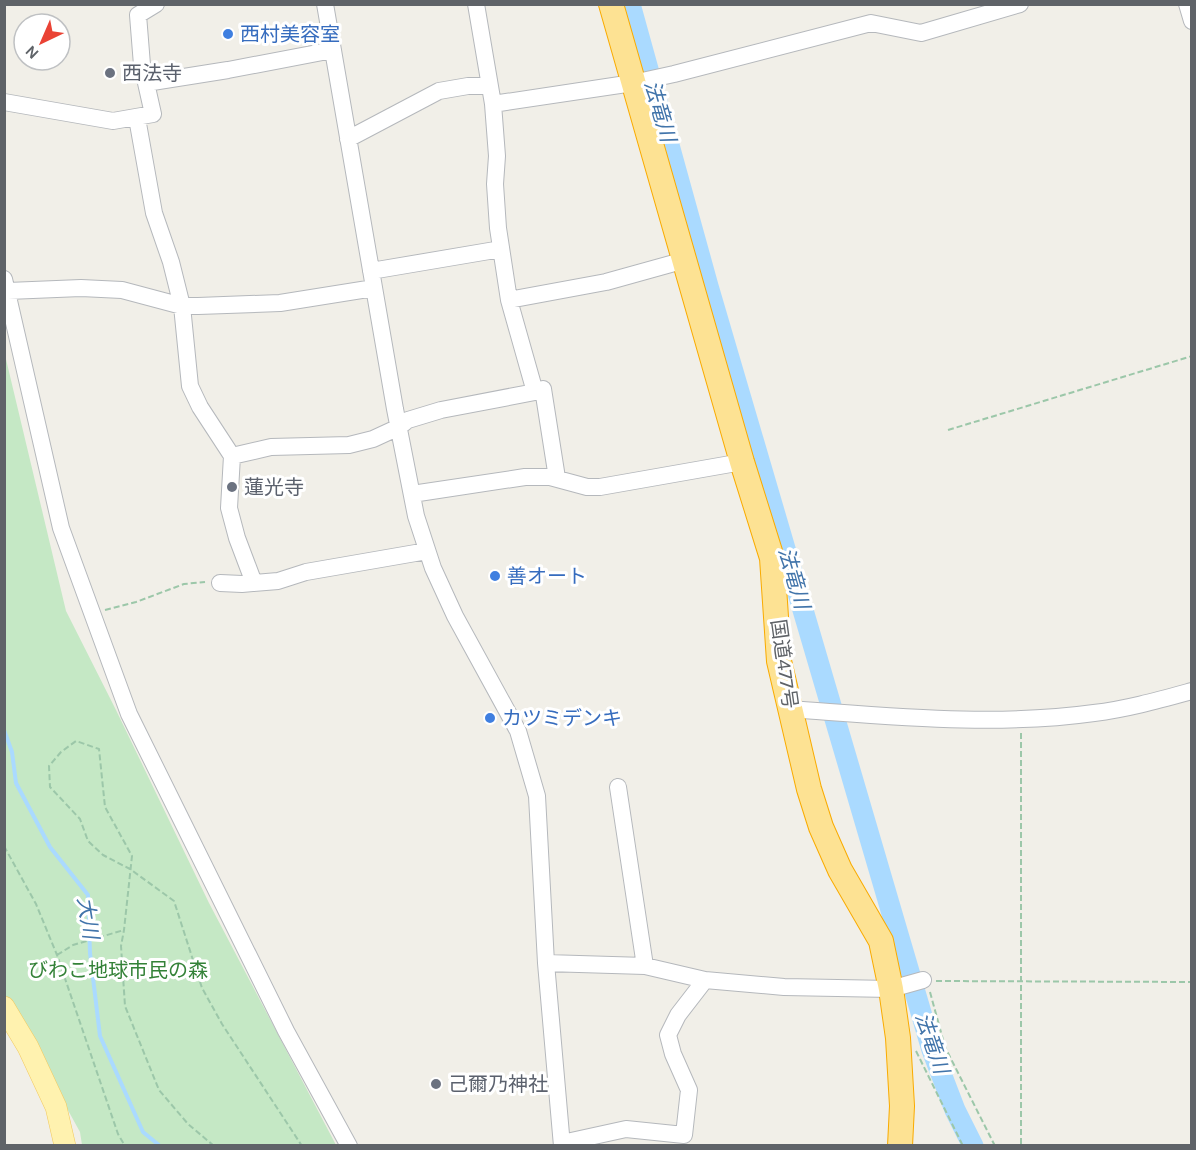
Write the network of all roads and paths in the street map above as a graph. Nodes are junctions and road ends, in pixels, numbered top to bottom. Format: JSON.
{"nodes":[{"id":1,"x":156,"y":4,"type":"edge"},
{"id":2,"x":326,"y":4,"type":"edge"},
{"id":3,"x":476,"y":4,"type":"edge"},
{"id":4,"x":611,"y":4,"type":"edge"},
{"id":5,"x":1020,"y":4,"type":"edge"},
{"id":6,"x":1187,"y":4,"type":"edge"},
{"id":7,"x":1191,"y":21,"type":"edge"},
{"id":8,"x":333,"y":50,"type":"junction"},
{"id":9,"x":146,"y":83,"type":"junction"},
{"id":10,"x":633,"y":83,"type":"junction"},
{"id":11,"x":488,"y":86,"type":"junction"},
{"id":12,"x":4,"y":102,"type":"edge"},
{"id":13,"x":493,"y":104,"type":"junction"},
{"id":14,"x":137,"y":118,"type":"junction"},
{"id":15,"x":348,"y":139,"type":"junction"},
{"id":16,"x":501,"y":249,"type":"junction"},
{"id":17,"x":685,"y":260,"type":"junction"},
{"id":18,"x":373,"y":280,"type":"junction"},
{"id":19,"x":6,"y":285,"type":"edge"},
{"id":20,"x":509,"y":300,"type":"junction"},
{"id":21,"x":182,"y":306,"type":"junction"},
{"id":22,"x":1191,"y":356,"type":"edge"},
{"id":23,"x":535,"y":392,"type":"junction"},
{"id":24,"x":399,"y":427,"type":"junction"},
{"id":25,"x":948,"y":430,"type":"dead end"},
{"id":26,"x":232,"y":456,"type":"junction"},
{"id":27,"x":742,"y":462,"type":"junction"},
{"id":28,"x":557,"y":478,"type":"junction"},
{"id":29,"x":412,"y":494,"type":"junction"},
{"id":30,"x":427,"y":551,"type":"junction"},
{"id":31,"x":220,"y":583,"type":"joint"},
{"id":32,"x":254,"y":583,"type":"junction"},
{"id":33,"x":91,"y":614,"type":"junction"},
{"id":34,"x":1191,"y":691,"type":"edge"},
{"id":35,"x":789,"y":709,"type":"junction"},
{"id":36,"x":1021,"y":718,"type":"junction"},
{"id":37,"x":618,"y":787,"type":"dead end"},
{"id":38,"x":4,"y":846,"type":"edge"},
{"id":39,"x":130,"y":869,"type":"junction"},
{"id":40,"x":124,"y":930,"type":"junction"},
{"id":41,"x":57,"y":955,"type":"junction"},
{"id":42,"x":546,"y":963,"type":"junction"},
{"id":43,"x":645,"y":966,"type":"junction"},
{"id":44,"x":705,"y":980,"type":"junction"},
{"id":45,"x":925,"y":980,"type":"junction"},
{"id":46,"x":1022,"y":982,"type":"junction"},
{"id":47,"x":1191,"y":982,"type":"edge"},
{"id":48,"x":894,"y":989,"type":"junction"},
{"id":49,"x":4,"y":1007,"type":"edge"},
{"id":50,"x":913,"y":1044,"type":"dead end"},
{"id":51,"x":684,"y":1140,"type":"edge"},
{"id":52,"x":562,"y":1144,"type":"edge"},
{"id":53,"x":65,"y":1146,"type":"edge"},
{"id":54,"x":125,"y":1146,"type":"edge"},
{"id":55,"x":214,"y":1146,"type":"edge"},
{"id":56,"x":302,"y":1146,"type":"edge"},
{"id":57,"x":350,"y":1146,"type":"edge"},
{"id":58,"x":900,"y":1146,"type":"edge"},
{"id":59,"x":963,"y":1146,"type":"edge"},
{"id":60,"x":995,"y":1146,"type":"edge"},
{"id":61,"x":1021,"y":1146,"type":"edge"}],
"edges":[{"from":1,"to":9,"type":"street"},
{"from":2,"to":8,"type":"street"},
{"from":3,"to":11,"type":"street"},
{"from":4,"to":10,"type":"highway","name":"国道477号"},
{"from":5,"to":10,"type":"street"},
{"from":6,"to":7,"type":"street"},
{"from":8,"to":9,"type":"street"},
{"from":8,"to":15,"type":"street"},
{"from":9,"to":14,"type":"street"},
{"from":10,"to":13,"type":"street"},
{"from":10,"to":17,"type":"highway","name":"国道477号"},
{"from":11,"to":13,"type":"street"},
{"from":11,"to":15,"type":"street"},
{"from":12,"to":14,"type":"street"},
{"from":13,"to":16,"type":"street"},
{"from":14,"to":21,"type":"street"},
{"from":15,"to":18,"type":"street"},
{"from":16,"to":18,"type":"street"},
{"from":16,"to":20,"type":"street"},
{"from":17,"to":20,"type":"street"},
{"from":17,"to":27,"type":"highway","name":"国道477号"},
{"from":18,"to":21,"type":"street"},
{"from":18,"to":24,"type":"street"},
{"from":19,"to":21,"type":"street"},
{"from":19,"to":33,"type":"street"},
{"from":20,"to":23,"type":"street"},
{"from":21,"to":26,"type":"street"},
{"from":22,"to":25,"type":"path"},
{"from":23,"to":24,"type":"street"},
{"from":23,"to":28,"type":"street"},
{"from":24,"to":26,"type":"street"},
{"from":24,"to":29,"type":"street"},
{"from":26,"to":32,"type":"street"},
{"from":27,"to":28,"type":"street"},
{"from":27,"to":35,"type":"highway","name":"国道477号"},
{"from":28,"to":29,"type":"street"},
{"from":29,"to":30,"type":"street"},
{"from":30,"to":32,"type":"street"},
{"from":30,"to":42,"type":"street"},
{"from":31,"to":32,"type":"street"},
{"from":31,"to":33,"type":"path"},
{"from":33,"to":57,"type":"street"},
{"from":34,"to":36,"type":"street"},
{"from":35,"to":36,"type":"street"},
{"from":35,"to":48,"type":"highway","name":"国道477号"},
{"from":36,"to":46,"type":"path"},
{"from":37,"to":43,"type":"street"},
{"from":38,"to":41,"type":"path"},
{"from":39,"to":39,"type":"path"},
{"from":39,"to":40,"type":"path"},
{"from":39,"to":56,"type":"path"},
{"from":40,"to":41,"type":"path"},
{"from":40,"to":55,"type":"path"},
{"from":41,"to":54,"type":"path"},
{"from":42,"to":43,"type":"street"},
{"from":42,"to":52,"type":"street"},
{"from":43,"to":44,"type":"street"},
{"from":44,"to":48,"type":"street"},
{"from":44,"to":51,"type":"street"},
{"from":45,"to":46,"type":"path"},
{"from":45,"to":48,"type":"street"},
{"from":45,"to":60,"type":"path"},
{"from":46,"to":47,"type":"path"},
{"from":46,"to":61,"type":"path"},
{"from":48,"to":58,"type":"highway","name":"国道477号"},
{"from":49,"to":53,"type":"main road"},
{"from":50,"to":59,"type":"path"},
{"from":51,"to":52,"type":"street"}]}
